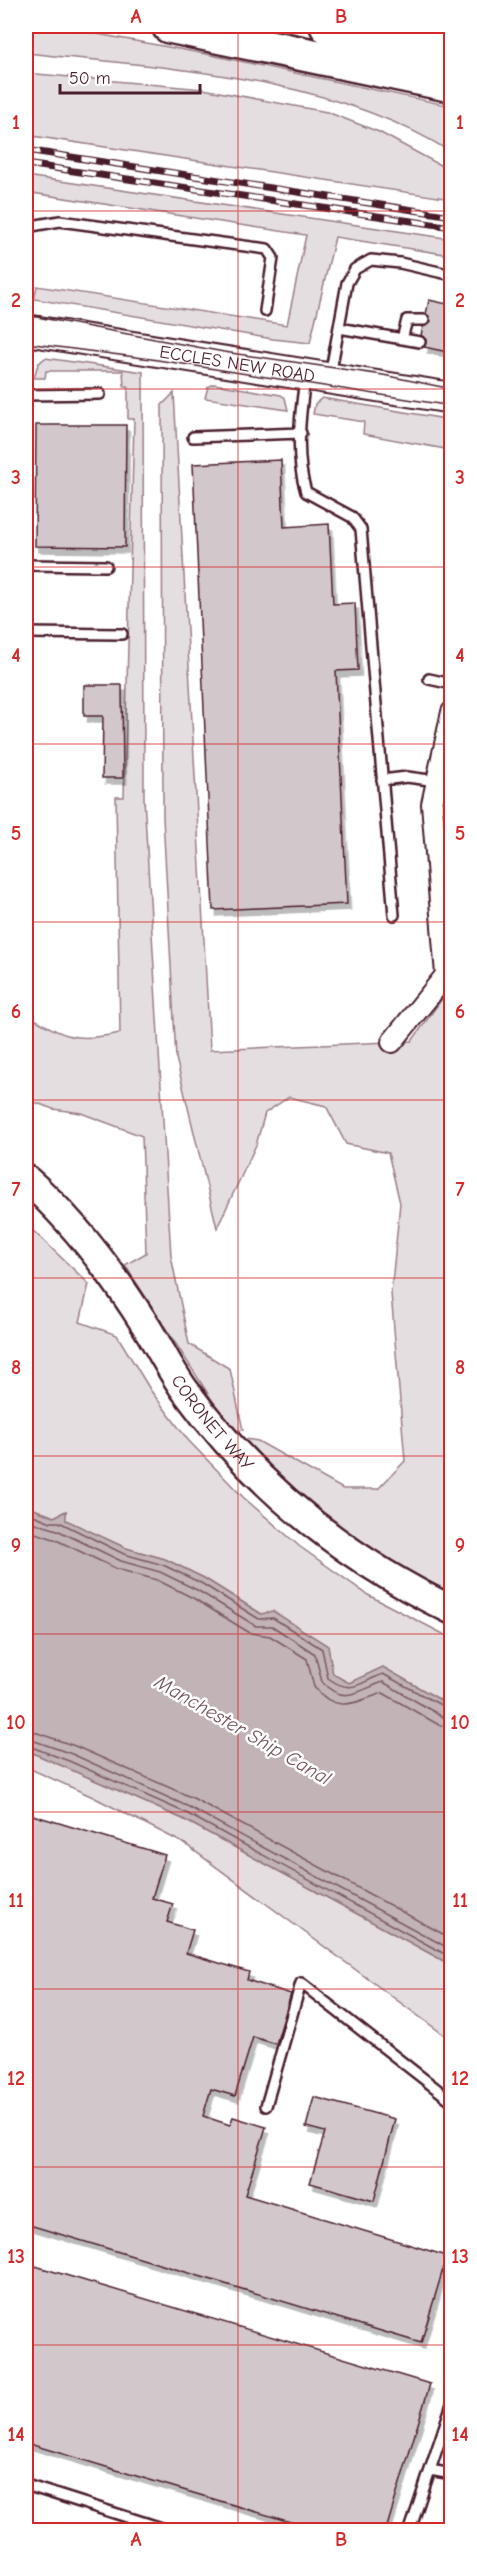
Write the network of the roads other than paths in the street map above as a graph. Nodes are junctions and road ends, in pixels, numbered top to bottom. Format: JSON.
{"nodes":[{"id":1,"x":169,"y":26,"type":"edge"},
{"id":2,"x":327,"y":26,"type":"edge"},
{"id":3,"x":452,"y":53,"type":"edge"},
{"id":4,"x":452,"y":85,"type":"edge"},
{"id":5,"x":26,"y":228,"type":"edge"},
{"id":6,"x":452,"y":275,"type":"edge"},
{"id":7,"x":265,"y":311,"type":"dead end"},
{"id":8,"x":424,"y":320,"type":"dead end"},
{"id":9,"x":339,"y":328,"type":"junction"},
{"id":10,"x":26,"y":330,"type":"edge"},
{"id":11,"x":402,"y":339,"type":"junction"},
{"id":12,"x":420,"y":342,"type":"dead end"},
{"id":13,"x":318,"y":376,"type":"junction"},
{"id":14,"x":100,"y":394,"type":"dead end"},
{"id":15,"x":26,"y":395,"type":"edge"},
{"id":16,"x":452,"y":398,"type":"edge"},
{"id":17,"x":301,"y":433,"type":"junction"},
{"id":18,"x":193,"y":437,"type":"dead end"},
{"id":19,"x":26,"y":565,"type":"edge"},
{"id":20,"x":106,"y":566,"type":"dead end"},
{"id":21,"x":26,"y":633,"type":"edge"},
{"id":22,"x":122,"y":634,"type":"dead end"},
{"id":23,"x":429,"y":679,"type":"dead end"},
{"id":24,"x":452,"y":684,"type":"edge"},
{"id":25,"x":452,"y":712,"type":"edge"},
{"id":26,"x":382,"y":780,"type":"junction"},
{"id":27,"x":437,"y":781,"type":"junction"},
{"id":28,"x":446,"y":900,"type":"edge"},
{"id":29,"x":394,"y":915,"type":"dead end"},
{"id":30,"x":392,"y":1042,"type":"dead end"},
{"id":31,"x":26,"y":1179,"type":"edge"},
{"id":32,"x":452,"y":1610,"type":"edge"},
{"id":33,"x":452,"y":2101,"type":"edge"},
{"id":34,"x":266,"y":2106,"type":"dead end"},
{"id":35,"x":452,"y":2403,"type":"edge"},
{"id":36,"x":430,"y":2470,"type":"junction"},
{"id":37,"x":452,"y":2474,"type":"edge"},
{"id":38,"x":26,"y":2485,"type":"edge"},
{"id":39,"x":168,"y":2530,"type":"edge"},
{"id":40,"x":410,"y":2530,"type":"edge"}],
"edges":[{"from":1,"to":4,"type":"highway"},
{"from":2,"to":3,"type":"highway"},
{"from":5,"to":7,"type":"lane"},
{"from":6,"to":9,"type":"lane"},
{"from":8,"to":11,"type":"lane"},
{"from":9,"to":11,"type":"lane"},
{"from":9,"to":13,"type":"lane"},
{"from":10,"to":13,"type":"main road","name":"ECCLES NEW ROAD"},
{"from":11,"to":12,"type":"lane"},
{"from":13,"to":16,"type":"main road","name":"ECCLES NEW ROAD"},
{"from":13,"to":17,"type":"lane"},
{"from":14,"to":15,"type":"lane"},
{"from":17,"to":18,"type":"lane"},
{"from":17,"to":26,"type":"lane"},
{"from":19,"to":20,"type":"lane"},
{"from":21,"to":22,"type":"lane"},
{"from":23,"to":24,"type":"lane"},
{"from":25,"to":27,"type":"street"},
{"from":26,"to":27,"type":"lane"},
{"from":26,"to":29,"type":"lane"},
{"from":27,"to":28,"type":"street"},
{"from":28,"to":30,"type":"street"},
{"from":31,"to":32,"type":"street","name":"CORONET WAY"},
{"from":33,"to":34,"type":"lane"},
{"from":35,"to":36,"type":"lane"},
{"from":36,"to":37,"type":"lane"},
{"from":36,"to":40,"type":"lane"},
{"from":38,"to":39,"type":"lane"}]}
